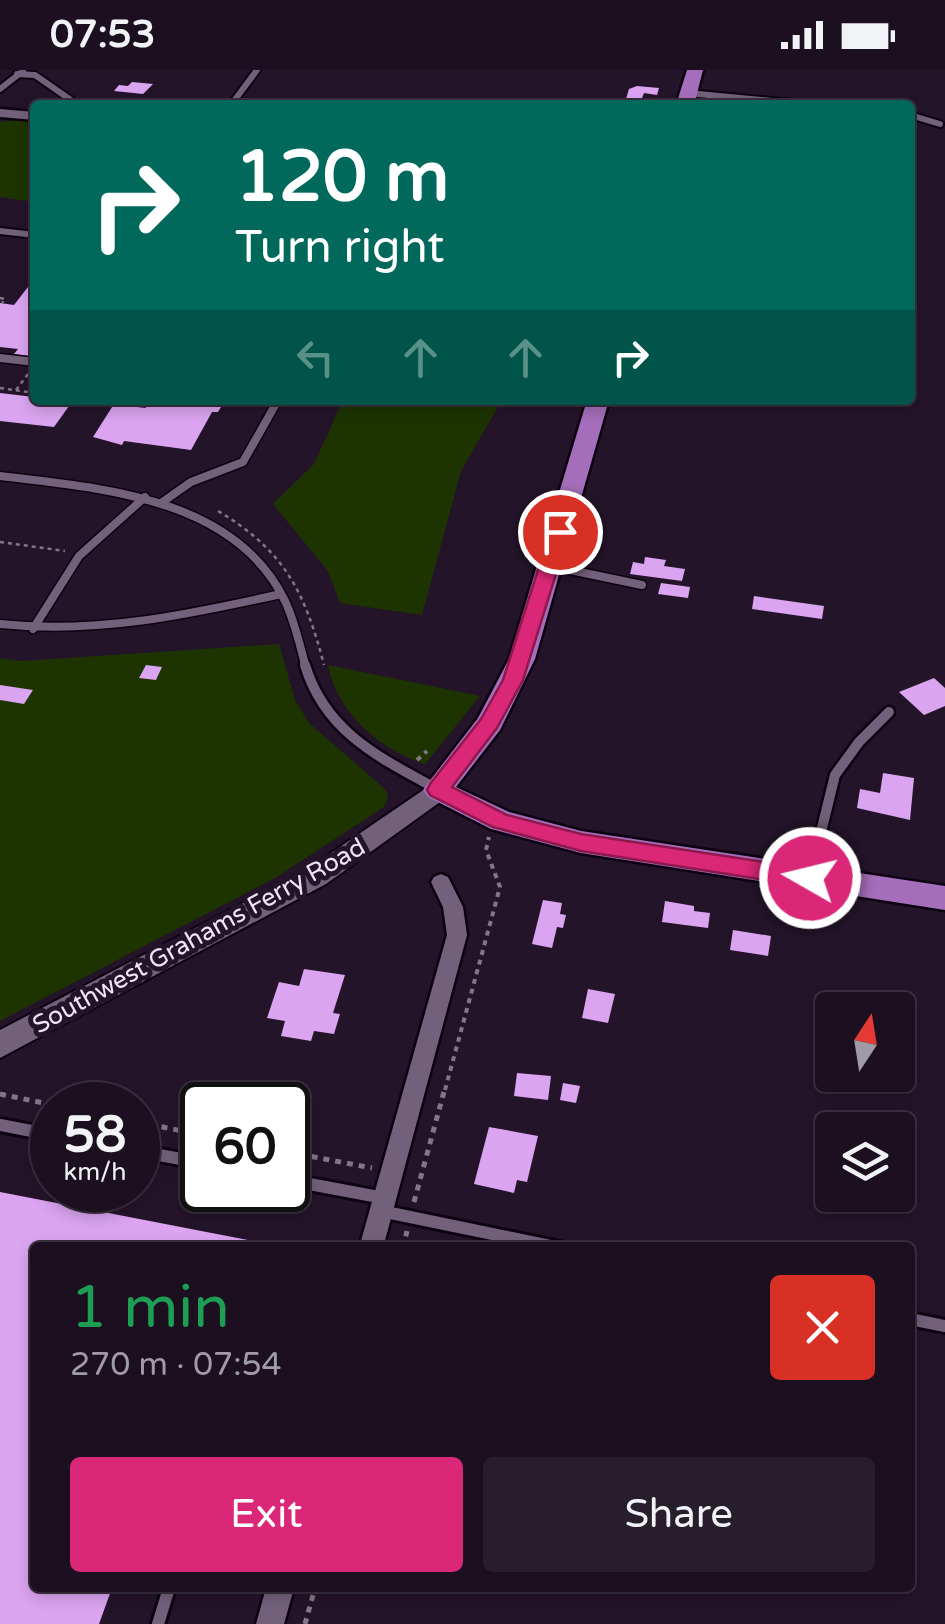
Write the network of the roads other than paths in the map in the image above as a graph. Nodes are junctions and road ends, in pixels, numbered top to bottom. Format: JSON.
{"nodes":[{"id":1,"x":257,"y":70,"type":"edge"},
{"id":2,"x":695,"y":70,"type":"edge"},
{"id":3,"x":20,"y":72,"type":"edge"},
{"id":4,"x":0,"y":89,"type":"edge"},
{"id":5,"x":686,"y":99,"type":"edge"},
{"id":6,"x":71,"y":100,"type":"edge"},
{"id":7,"x":235,"y":100,"type":"edge"},
{"id":8,"x":0,"y":113,"type":"edge"},
{"id":9,"x":30,"y":116,"type":"edge"},
{"id":10,"x":915,"y":116,"type":"edge"},
{"id":11,"x":940,"y":124,"type":"dead end"},
{"id":12,"x":0,"y":231,"type":"edge"},
{"id":13,"x":30,"y":234,"type":"edge"},
{"id":14,"x":0,"y":358,"type":"edge"},
{"id":15,"x":30,"y":361,"type":"edge"},
{"id":16,"x":275,"y":405,"type":"edge"},
{"id":17,"x":597,"y":405,"type":"edge"},
{"id":18,"x":0,"y":476,"type":"edge"},
{"id":19,"x":145,"y":497,"type":"junction"},
{"id":20,"x":161,"y":503,"type":"junction"},
{"id":21,"x":550,"y":566,"type":"junction"},
{"id":22,"x":642,"y":585,"type":"dead end"},
{"id":23,"x":282,"y":594,"type":"junction"},
{"id":24,"x":0,"y":624,"type":"edge"},
{"id":25,"x":32,"y":629,"type":"junction"},
{"id":26,"x":889,"y":712,"type":"dead end"},
{"id":27,"x":438,"y":790,"type":"junction"},
{"id":28,"x":810,"y":878,"type":"junction"},
{"id":29,"x":441,"y":882,"type":"dead end"},
{"id":30,"x":945,"y":898,"type":"edge"},
{"id":31,"x":0,"y":1046,"type":"edge"},
{"id":32,"x":0,"y":1125,"type":"edge"},
{"id":33,"x":30,"y":1130,"type":"edge"},
{"id":34,"x":310,"y":1186,"type":"edge"},
{"id":35,"x":383,"y":1205,"type":"junction"},
{"id":36,"x":373,"y":1242,"type":"edge"},
{"id":37,"x":531,"y":1242,"type":"edge"},
{"id":38,"x":915,"y":1319,"type":"edge"},
{"id":39,"x":945,"y":1326,"type":"edge"},
{"id":40,"x":168,"y":1592,"type":"edge"},
{"id":41,"x":279,"y":1592,"type":"edge"},
{"id":42,"x":158,"y":1624,"type":"edge"},
{"id":43,"x":270,"y":1624,"type":"edge"}],
"edges":[{"from":1,"to":7,"type":"lane"},
{"from":2,"to":5,"type":"main road"},
{"from":3,"to":4,"type":"lane"},
{"from":3,"to":6,"type":"lane"},
{"from":8,"to":9,"type":"street"},
{"from":10,"to":11,"type":"lane"},
{"from":12,"to":13,"type":"lane"},
{"from":14,"to":15,"type":"lane"},
{"from":16,"to":20,"type":"lane"},
{"from":17,"to":21,"type":"main road","name":"Southwest Grahams Ferry Road"},
{"from":18,"to":19,"type":"lane"},
{"from":19,"to":20,"type":"lane"},
{"from":19,"to":25,"type":"lane"},
{"from":20,"to":23,"type":"lane"},
{"from":21,"to":22,"type":"lane"},
{"from":21,"to":27,"type":"main road","name":"Southwest Grahams Ferry Road"},
{"from":23,"to":25,"type":"lane"},
{"from":23,"to":27,"type":"lane"},
{"from":24,"to":25,"type":"lane"},
{"from":26,"to":28,"type":"lane"},
{"from":27,"to":28,"type":"main road"},
{"from":27,"to":31,"type":"main road","name":"Southwest Grahams Ferry Road"},
{"from":28,"to":30,"type":"main road"},
{"from":29,"to":35,"type":"street"},
{"from":32,"to":33,"type":"lane"},
{"from":34,"to":35,"type":"lane"},
{"from":35,"to":36,"type":"street"},
{"from":35,"to":37,"type":"lane"},
{"from":38,"to":39,"type":"lane"},
{"from":40,"to":42,"type":"lane"},
{"from":41,"to":43,"type":"street"}]}
